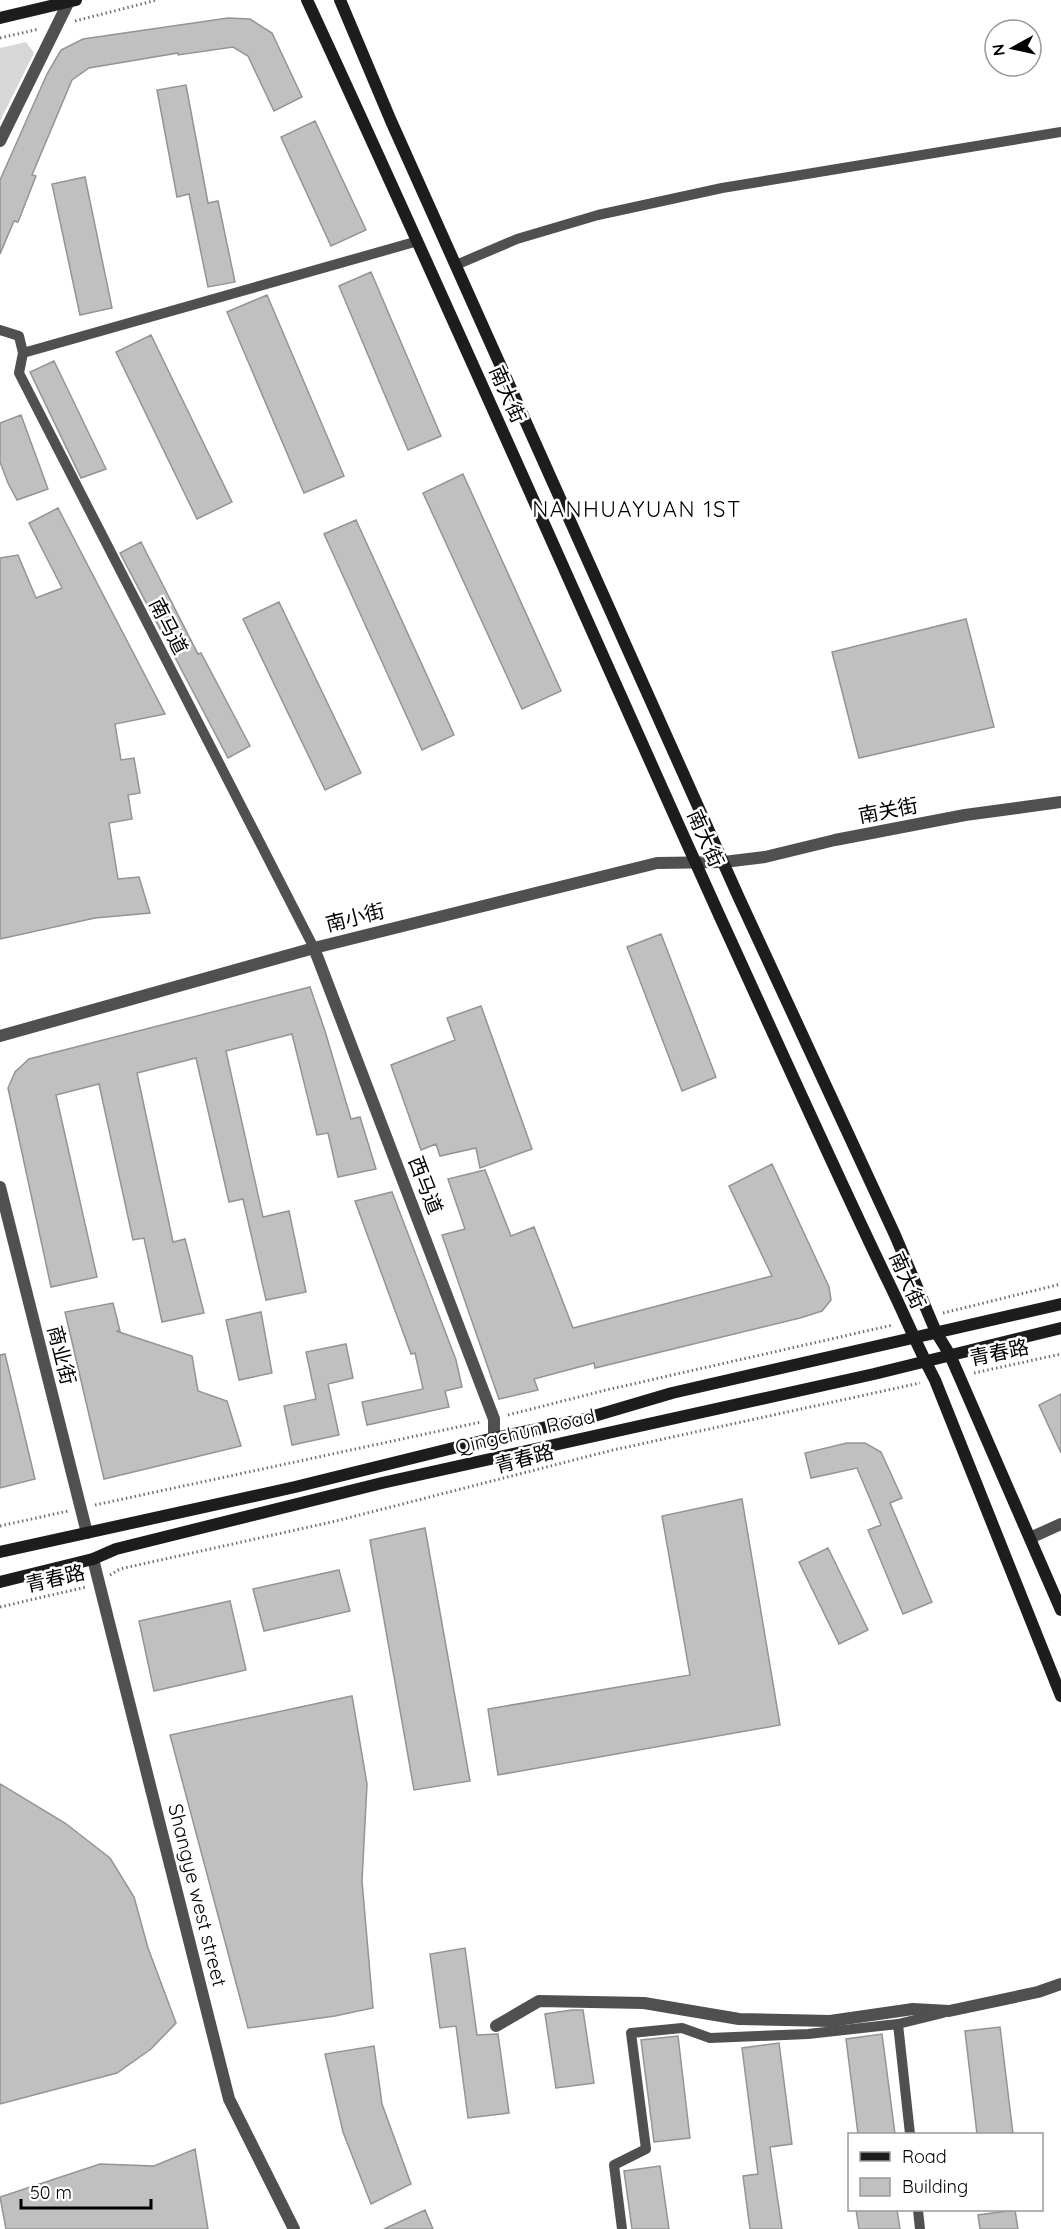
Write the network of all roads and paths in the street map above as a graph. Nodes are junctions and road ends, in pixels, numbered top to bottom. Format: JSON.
{"nodes":[{"id":1,"x":158,"y":0,"type":"edge"},
{"id":2,"x":307,"y":0,"type":"edge"},
{"id":3,"x":340,"y":0,"type":"edge"},
{"id":4,"x":72,"y":1,"type":"edge"},
{"id":5,"x":0,"y":18,"type":"edge"},
{"id":6,"x":60,"y":24,"type":"junction"},
{"id":7,"x":0,"y":38,"type":"edge"},
{"id":8,"x":1061,"y":132,"type":"edge"},
{"id":9,"x":0,"y":141,"type":"edge"},
{"id":10,"x":418,"y":241,"type":"junction"},
{"id":11,"x":456,"y":265,"type":"junction"},
{"id":12,"x":0,"y":330,"type":"edge"},
{"id":13,"x":23,"y":352,"type":"junction"},
{"id":14,"x":1061,"y":802,"type":"edge"},
{"id":15,"x":696,"y":862,"type":"junction"},
{"id":16,"x":724,"y":862,"type":"junction"},
{"id":17,"x":314,"y":948,"type":"junction"},
{"id":18,"x":0,"y":1036,"type":"edge"},
{"id":19,"x":0,"y":1187,"type":"edge"},
{"id":20,"x":5,"y":1234,"type":"edge"},
{"id":21,"x":1061,"y":1284,"type":"edge"},
{"id":22,"x":1061,"y":1304,"type":"edge"},
{"id":23,"x":930,"y":1316,"type":"junction"},
{"id":24,"x":906,"y":1322,"type":"junction"},
{"id":25,"x":1061,"y":1328,"type":"edge"},
{"id":26,"x":936,"y":1332,"type":"junction"},
{"id":27,"x":913,"y":1337,"type":"junction"},
{"id":28,"x":1061,"y":1354,"type":"edge"},
{"id":29,"x":950,"y":1355,"type":"junction"},
{"id":30,"x":925,"y":1362,"type":"junction"},
{"id":31,"x":959,"y":1376,"type":"junction"},
{"id":32,"x":935,"y":1380,"type":"junction"},
{"id":33,"x":494,"y":1419,"type":"junction"},
{"id":34,"x":494,"y":1438,"type":"junction"},
{"id":35,"x":81,"y":1508,"type":"junction"},
{"id":36,"x":1061,"y":1524,"type":"edge"},
{"id":37,"x":0,"y":1526,"type":"edge"},
{"id":38,"x":87,"y":1533,"type":"junction"},
{"id":39,"x":1030,"y":1538,"type":"junction"},
{"id":40,"x":0,"y":1552,"type":"edge"},
{"id":41,"x":93,"y":1559,"type":"junction"},
{"id":42,"x":0,"y":1582,"type":"edge"},
{"id":43,"x":100,"y":1583,"type":"junction"},
{"id":44,"x":0,"y":1607,"type":"edge"},
{"id":45,"x":1061,"y":1610,"type":"edge"},
{"id":46,"x":1061,"y":1696,"type":"edge"},
{"id":47,"x":1061,"y":1984,"type":"edge"},
{"id":48,"x":949,"y":2011,"type":"junction"},
{"id":49,"x":898,"y":2024,"type":"junction"},
{"id":50,"x":496,"y":2026,"type":"dead end"},
{"id":51,"x":910,"y":2133,"type":"edge"},
{"id":52,"x":918,"y":2211,"type":"edge"},
{"id":53,"x":294,"y":2229,"type":"edge"},
{"id":54,"x":622,"y":2229,"type":"edge"},
{"id":55,"x":920,"y":2229,"type":"edge"}],
"edges":[{"from":1,"to":6,"type":"path"},
{"from":2,"to":10,"type":"main road","name":"南大街"},
{"from":3,"to":11,"type":"main road","name":"南大街"},
{"from":4,"to":5,"type":"main road"},
{"from":4,"to":6,"type":"street"},
{"from":6,"to":7,"type":"path"},
{"from":6,"to":9,"type":"street"},
{"from":8,"to":11,"type":"lane"},
{"from":10,"to":13,"type":"lane"},
{"from":10,"to":15,"type":"main road","name":"南大街"},
{"from":11,"to":16,"type":"main road","name":"南大街"},
{"from":12,"to":13,"type":"lane"},
{"from":13,"to":17,"type":"lane","name":"南马道"},
{"from":14,"to":16,"type":"street","name":"南关街"},
{"from":15,"to":16,"type":"street","name":"南小街"},
{"from":15,"to":17,"type":"street","name":"南小街"},
{"from":15,"to":24,"type":"main road","name":"南大街"},
{"from":16,"to":23,"type":"main road","name":"南大街"},
{"from":17,"to":18,"type":"street","name":"南小街"},
{"from":17,"to":33,"type":"street","name":"西马道"},
{"from":19,"to":20,"type":"street","name":"商业街"},
{"from":20,"to":35,"type":"street","name":"商业街"},
{"from":21,"to":23,"type":"path"},
{"from":22,"to":26,"type":"main road","name":"Qingchun Road"},
{"from":23,"to":26,"type":"main road","name":"南大街"},
{"from":24,"to":27,"type":"main road","name":"南大街"},
{"from":24,"to":33,"type":"path"},
{"from":25,"to":29,"type":"main road","name":"Qingchun Road"},
{"from":26,"to":27,"type":"main road","name":"Qingchun Road"},
{"from":26,"to":29,"type":"main road","name":"南大街"},
{"from":27,"to":30,"type":"main road","name":"南大街"},
{"from":27,"to":34,"type":"main road","name":"Qingchun Road"},
{"from":28,"to":31,"type":"path","name":"青春路"},
{"from":29,"to":30,"type":"main road","name":"Qingchun Road"},
{"from":29,"to":31,"type":"main road","name":"南大街"},
{"from":30,"to":32,"type":"main road","name":"南大街"},
{"from":30,"to":41,"type":"main road","name":"Qingchun Road"},
{"from":31,"to":39,"type":"main road","name":"南大街"},
{"from":32,"to":43,"type":"path","name":"青春路"},
{"from":32,"to":46,"type":"main road","name":"南大街"},
{"from":33,"to":34,"type":"street","name":"西马道"},
{"from":33,"to":35,"type":"path"},
{"from":34,"to":38,"type":"main road","name":"Qingchun Road"},
{"from":35,"to":37,"type":"path"},
{"from":35,"to":38,"type":"street","name":"商业街"},
{"from":36,"to":39,"type":"street"},
{"from":38,"to":40,"type":"main road","name":"Qingchun Road"},
{"from":39,"to":45,"type":"main road","name":"南大街"},
{"from":41,"to":42,"type":"main road","name":"Qingchun Road"},
{"from":41,"to":43,"type":"street","name":"Shangye west street"},
{"from":43,"to":44,"type":"path","name":"青春路"},
{"from":43,"to":53,"type":"street","name":"Shangye west street"},
{"from":47,"to":48,"type":"street"},
{"from":48,"to":49,"type":"lane"},
{"from":48,"to":50,"type":"street"},
{"from":49,"to":51,"type":"lane"},
{"from":49,"to":54,"type":"lane"},
{"from":52,"to":55,"type":"lane"}]}
